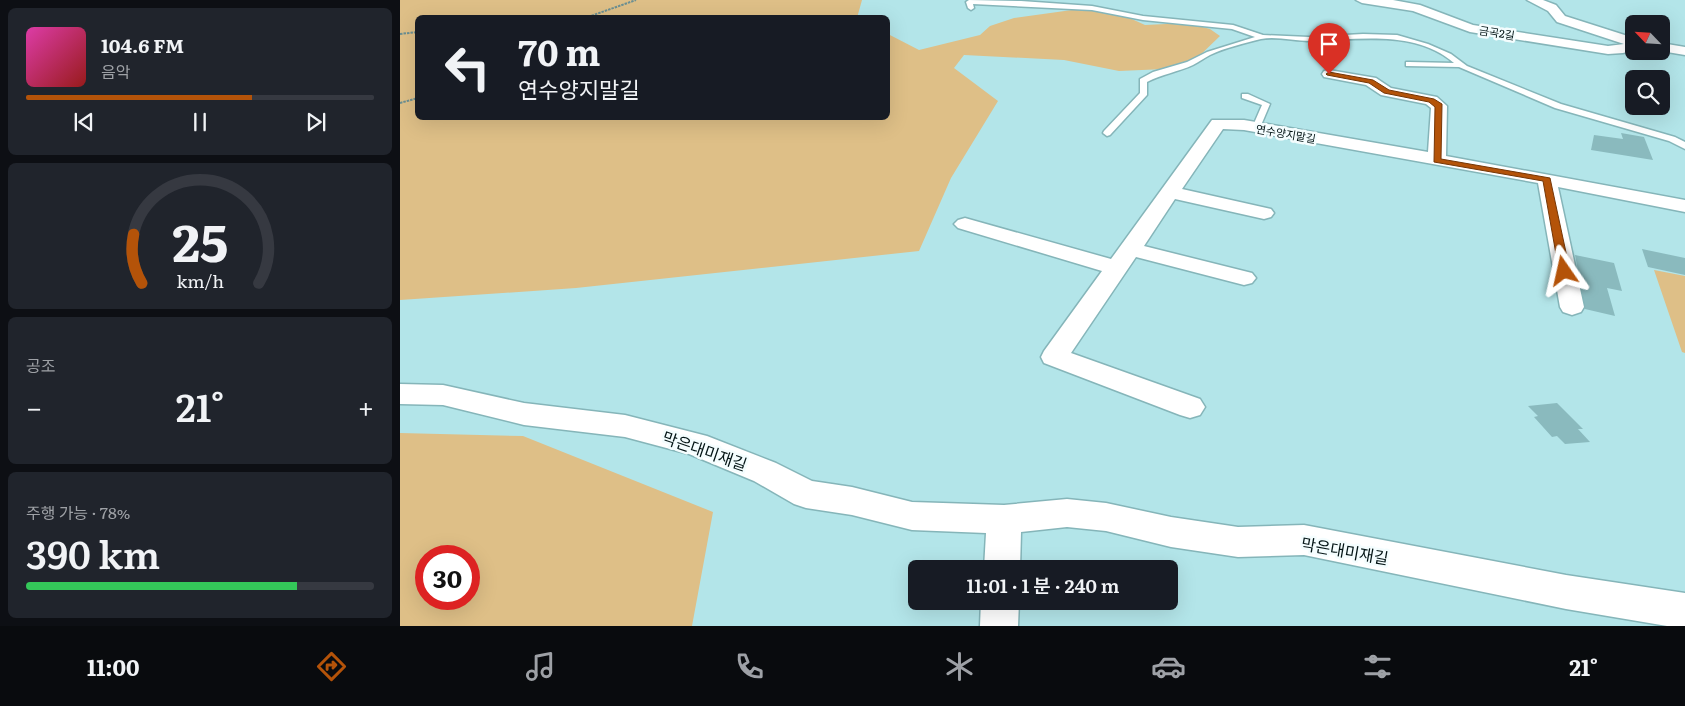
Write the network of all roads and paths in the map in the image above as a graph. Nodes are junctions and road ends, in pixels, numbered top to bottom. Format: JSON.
{"nodes":[{"id":1,"x":636,"y":0,"type":"edge"},
{"id":2,"x":1362,"y":0,"type":"edge"},
{"id":3,"x":1533,"y":0,"type":"edge"},
{"id":4,"x":971,"y":8,"type":"dead end"},
{"id":5,"x":594,"y":15,"type":"edge"},
{"id":6,"x":415,"y":32,"type":"edge"},
{"id":7,"x":400,"y":34,"type":"edge"},
{"id":8,"x":1262,"y":36,"type":"junction"},
{"id":9,"x":1625,"y":41,"type":"edge"},
{"id":10,"x":1625,"y":48,"type":"edge"},
{"id":11,"x":1670,"y":48,"type":"edge"},
{"id":12,"x":1685,"y":51,"type":"edge"},
{"id":13,"x":1409,"y":64,"type":"dead end"},
{"id":14,"x":1460,"y":65,"type":"junction"},
{"id":15,"x":1329,"y":74,"type":"dead end"},
{"id":16,"x":1245,"y":96,"type":"dead end"},
{"id":17,"x":415,"y":99,"type":"edge"},
{"id":18,"x":400,"y":103,"type":"edge"},
{"id":19,"x":1256,"y":128,"type":"junction"},
{"id":20,"x":1107,"y":133,"type":"dead end"},
{"id":21,"x":1685,"y":146,"type":"edge"},
{"id":22,"x":1437,"y":160,"type":"junction"},
{"id":23,"x":1547,"y":179,"type":"junction"},
{"id":24,"x":1169,"y":192,"type":"junction"},
{"id":25,"x":1685,"y":206,"type":"edge"},
{"id":26,"x":1264,"y":213,"type":"dead end"},
{"id":27,"x":965,"y":224,"type":"dead end"},
{"id":28,"x":1131,"y":249,"type":"junction"},
{"id":29,"x":1117,"y":268,"type":"junction"},
{"id":30,"x":1244,"y":278,"type":"dead end"},
{"id":31,"x":1572,"y":308,"type":"dead end"},
{"id":32,"x":400,"y":394,"type":"edge"},
{"id":33,"x":1190,"y":407,"type":"dead end"},
{"id":34,"x":1004,"y":519,"type":"junction"},
{"id":35,"x":1002,"y":560,"type":"edge"},
{"id":36,"x":1000,"y":610,"type":"edge"},
{"id":37,"x":1685,"y":611,"type":"edge"},
{"id":38,"x":999,"y":626,"type":"edge"}],
"edges":[{"from":1,"to":5,"type":"path"},
{"from":2,"to":10,"type":"street","name":"금곡2길"},
{"from":3,"to":9,"type":"street","name":"금곡2길"},
{"from":4,"to":8,"type":"lane"},
{"from":6,"to":7,"type":"path"},
{"from":8,"to":14,"type":"lane"},
{"from":8,"to":20,"type":"lane"},
{"from":11,"to":12,"type":"street"},
{"from":13,"to":14,"type":"lane"},
{"from":14,"to":21,"type":"lane"},
{"from":15,"to":22,"type":"street"},
{"from":16,"to":19,"type":"lane"},
{"from":17,"to":18,"type":"path"},
{"from":19,"to":22,"type":"street","name":"연수양지말길"},
{"from":19,"to":24,"type":"street","name":"연수양지말길"},
{"from":22,"to":23,"type":"street","name":"연수양지말길"},
{"from":23,"to":25,"type":"street","name":"연수양지말길"},
{"from":23,"to":31,"type":"street"},
{"from":24,"to":26,"type":"street"},
{"from":24,"to":28,"type":"street","name":"연수양지말길"},
{"from":27,"to":29,"type":"street"},
{"from":28,"to":29,"type":"street","name":"연수양지말길"},
{"from":28,"to":30,"type":"street"},
{"from":29,"to":33,"type":"street","name":"연수양지말길"},
{"from":32,"to":34,"type":"street","name":"막은대미재길"},
{"from":34,"to":35,"type":"street"},
{"from":34,"to":37,"type":"street","name":"막은대미재길"},
{"from":36,"to":38,"type":"street"}]}
